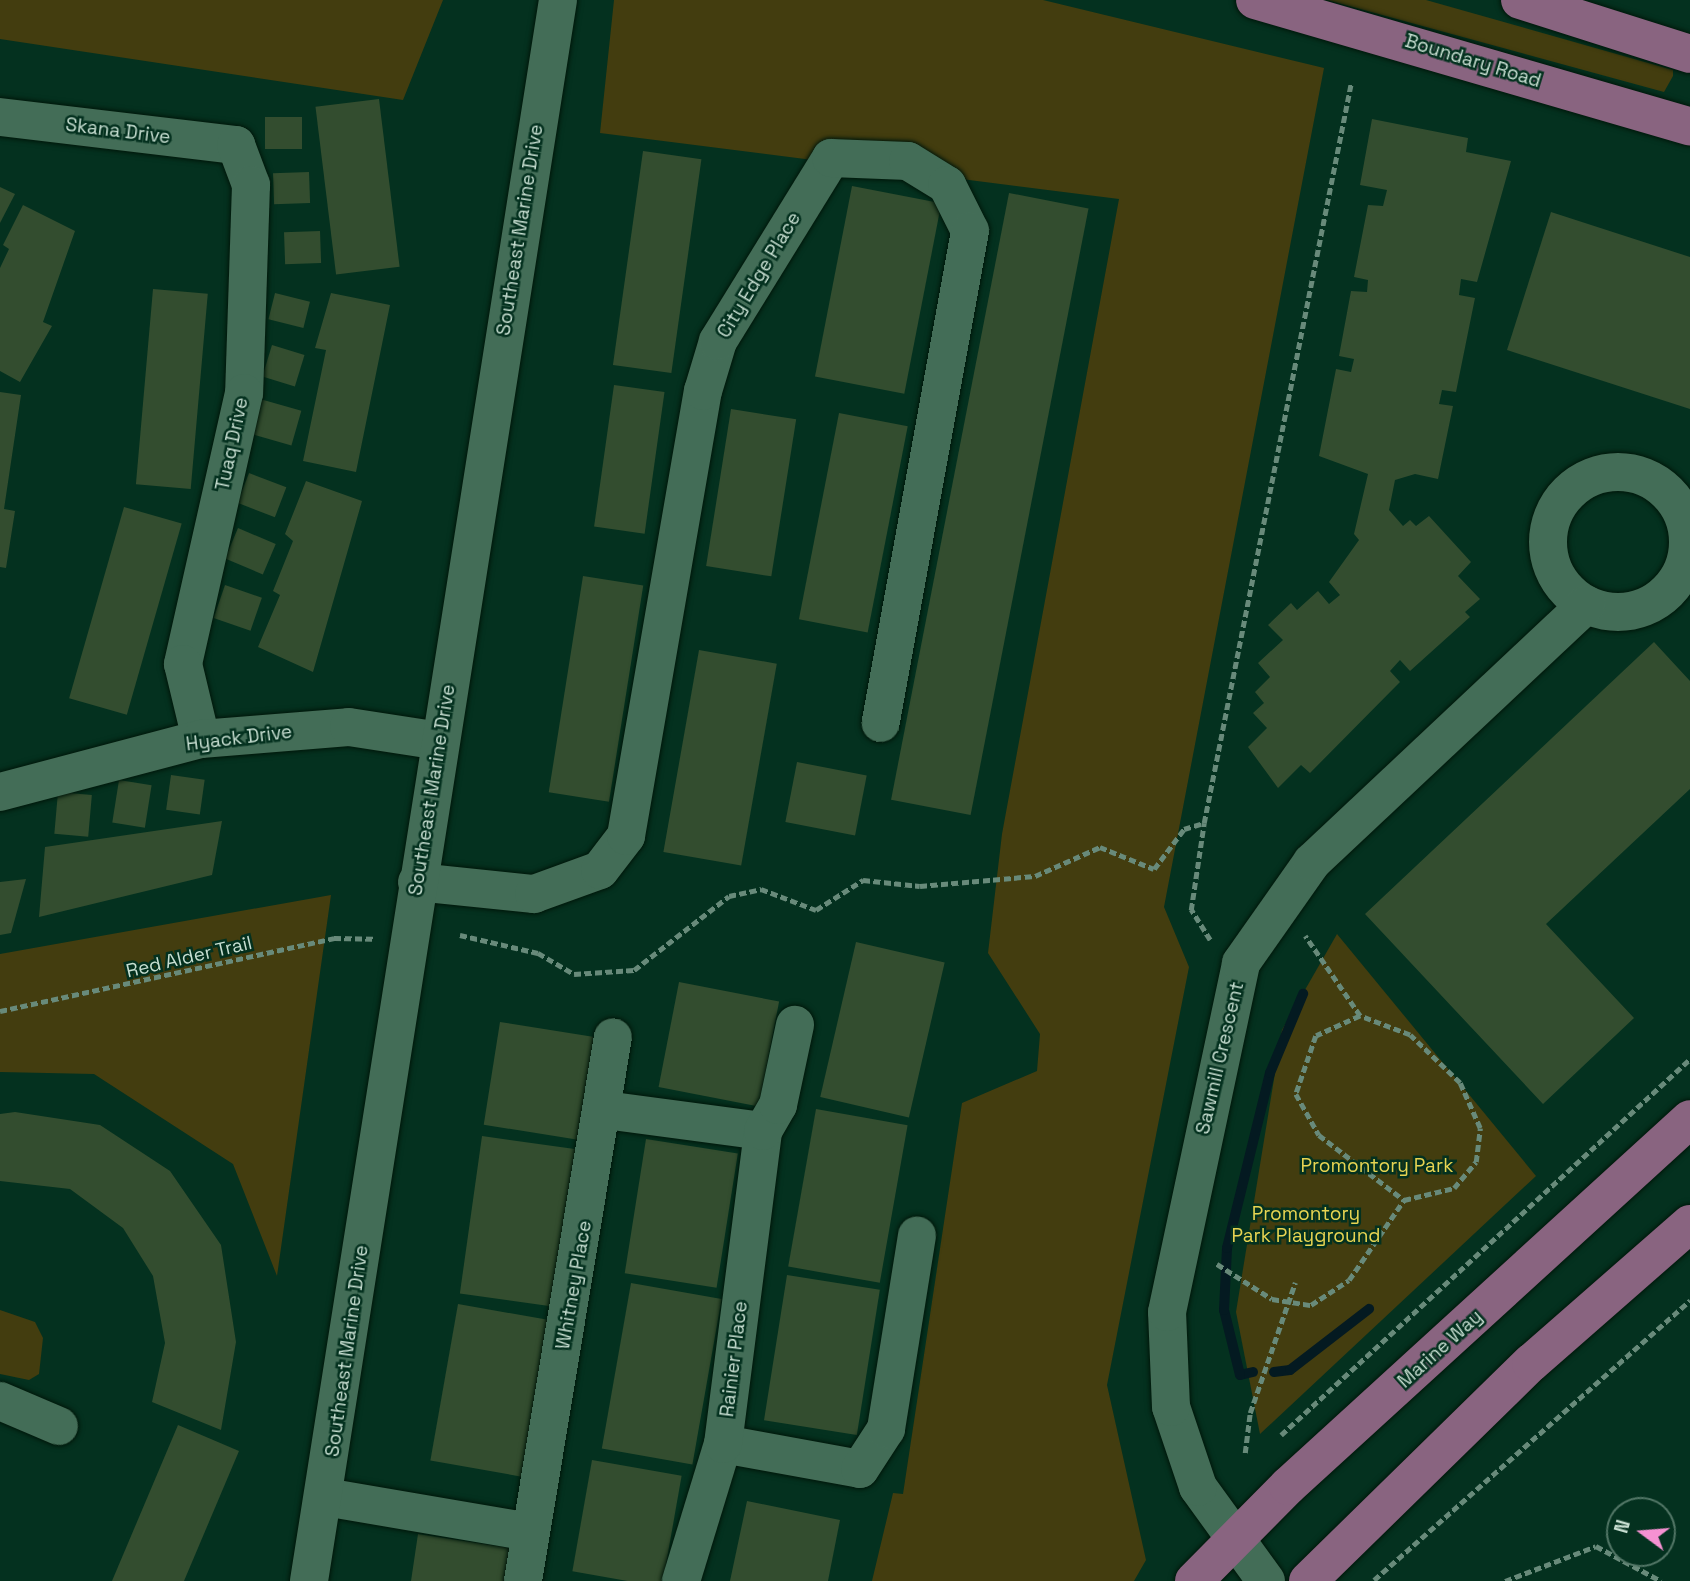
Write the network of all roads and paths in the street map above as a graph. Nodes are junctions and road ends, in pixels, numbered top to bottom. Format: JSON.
{"nodes":[{"id":1,"x":558,"y":0,"type":"edge"},
{"id":2,"x":1255,"y":0,"type":"edge"},
{"id":3,"x":1520,"y":0,"type":"edge"},
{"id":4,"x":1690,"y":54,"type":"edge"},
{"id":5,"x":1351,"y":83,"type":"dead end"},
{"id":6,"x":0,"y":117,"type":"edge"},
{"id":7,"x":1690,"y":126,"type":"edge"},
{"id":8,"x":236,"y":145,"type":"joint"},
{"id":9,"x":1586,"y":605,"type":"dead end"},
{"id":10,"x":881,"y":723,"type":"dead end"},
{"id":11,"x":201,"y":739,"type":"junction"},
{"id":12,"x":440,"y":741,"type":"junction"},
{"id":13,"x":0,"y":792,"type":"edge"},
{"id":14,"x":1203,"y":823,"type":"junction"},
{"id":15,"x":417,"y":882,"type":"junction"},
{"id":16,"x":460,"y":935,"type":"dead end"},
{"id":17,"x":1304,"y":936,"type":"dead end"},
{"id":18,"x":1210,"y":940,"type":"dead end"},
{"id":19,"x":384,"y":941,"type":"dead end"},
{"id":20,"x":0,"y":1010,"type":"edge"},
{"id":21,"x":1360,"y":1016,"type":"junction"},
{"id":22,"x":795,"y":1025,"type":"dead end"},
{"id":23,"x":613,"y":1037,"type":"dead end"},
{"id":24,"x":1690,"y":1059,"type":"edge"},
{"id":25,"x":605,"y":1110,"type":"junction"},
{"id":26,"x":1690,"y":1119,"type":"edge"},
{"id":27,"x":763,"y":1131,"type":"junction"},
{"id":28,"x":1404,"y":1200,"type":"junction"},
{"id":29,"x":1690,"y":1224,"type":"edge"},
{"id":30,"x":917,"y":1236,"type":"dead end"},
{"id":31,"x":1220,"y":1266,"type":"dead end"},
{"id":32,"x":1295,"y":1283,"type":"dead end"},
{"id":33,"x":1690,"y":1300,"type":"edge"},
{"id":34,"x":1288,"y":1301,"type":"junction"},
{"id":35,"x":0,"y":1401,"type":"edge"},
{"id":36,"x":59,"y":1426,"type":"dead end"},
{"id":37,"x":1280,"y":1435,"type":"dead end"},
{"id":38,"x":723,"y":1444,"type":"junction"},
{"id":39,"x":1245,"y":1453,"type":"dead end"},
{"id":40,"x":325,"y":1497,"type":"junction"},
{"id":41,"x":530,"y":1532,"type":"junction"},
{"id":42,"x":1234,"y":1539,"type":"junction"},
{"id":43,"x":1374,"y":1580,"type":"edge"},
{"id":44,"x":309,"y":1581,"type":"edge"},
{"id":45,"x":523,"y":1581,"type":"edge"},
{"id":46,"x":681,"y":1581,"type":"edge"},
{"id":47,"x":1194,"y":1581,"type":"edge"},
{"id":48,"x":1266,"y":1581,"type":"edge"},
{"id":49,"x":1308,"y":1581,"type":"edge"},
{"id":50,"x":1505,"y":1581,"type":"edge"},
{"id":51,"x":1661,"y":1581,"type":"edge"}],
"edges":[{"from":1,"to":12,"type":"street","name":"Southeast Marine Drive"},
{"from":2,"to":7,"type":"main road","name":"Boundary Road"},
{"from":3,"to":4,"type":"main road"},
{"from":5,"to":14,"type":"path"},
{"from":6,"to":8,"type":"street","name":"Skana Drive"},
{"from":8,"to":11,"type":"street","name":"Tuaq Drive"},
{"from":9,"to":42,"type":"street","name":"Sawmill Crescent"},
{"from":10,"to":15,"type":"street","name":"City Edge Place"},
{"from":11,"to":12,"type":"street","name":"Hyack Drive"},
{"from":11,"to":13,"type":"street","name":"Hyack Drive"},
{"from":12,"to":15,"type":"street","name":"Southeast Marine Drive"},
{"from":14,"to":16,"type":"path"},
{"from":14,"to":18,"type":"path"},
{"from":15,"to":40,"type":"street","name":"Southeast Marine Drive"},
{"from":17,"to":21,"type":"path"},
{"from":19,"to":20,"type":"path","name":"Red Alder Trail"},
{"from":21,"to":28,"type":"path"},
{"from":21,"to":28,"type":"path"},
{"from":22,"to":27,"type":"street","name":"Rainier Place"},
{"from":23,"to":25,"type":"street","name":"Whitney Place"},
{"from":24,"to":37,"type":"path"},
{"from":25,"to":27,"type":"street"},
{"from":25,"to":41,"type":"street","name":"Whitney Place"},
{"from":26,"to":42,"type":"main road","name":"Marine Way"},
{"from":27,"to":38,"type":"street","name":"Rainier Place"},
{"from":28,"to":34,"type":"path"},
{"from":29,"to":49,"type":"main road"},
{"from":30,"to":38,"type":"street"},
{"from":31,"to":34,"type":"path"},
{"from":32,"to":34,"type":"path"},
{"from":33,"to":43,"type":"path"},
{"from":34,"to":39,"type":"path"},
{"from":35,"to":36,"type":"street"},
{"from":38,"to":46,"type":"street","name":"Rainier Place"},
{"from":40,"to":41,"type":"street"},
{"from":40,"to":44,"type":"street","name":"Southeast Marine Drive"},
{"from":41,"to":45,"type":"street","name":"Whitney Place"},
{"from":42,"to":47,"type":"main road","name":"Marine Way"},
{"from":42,"to":48,"type":"street","name":"Sawmill Crescent"},
{"from":50,"to":51,"type":"path"}]}
